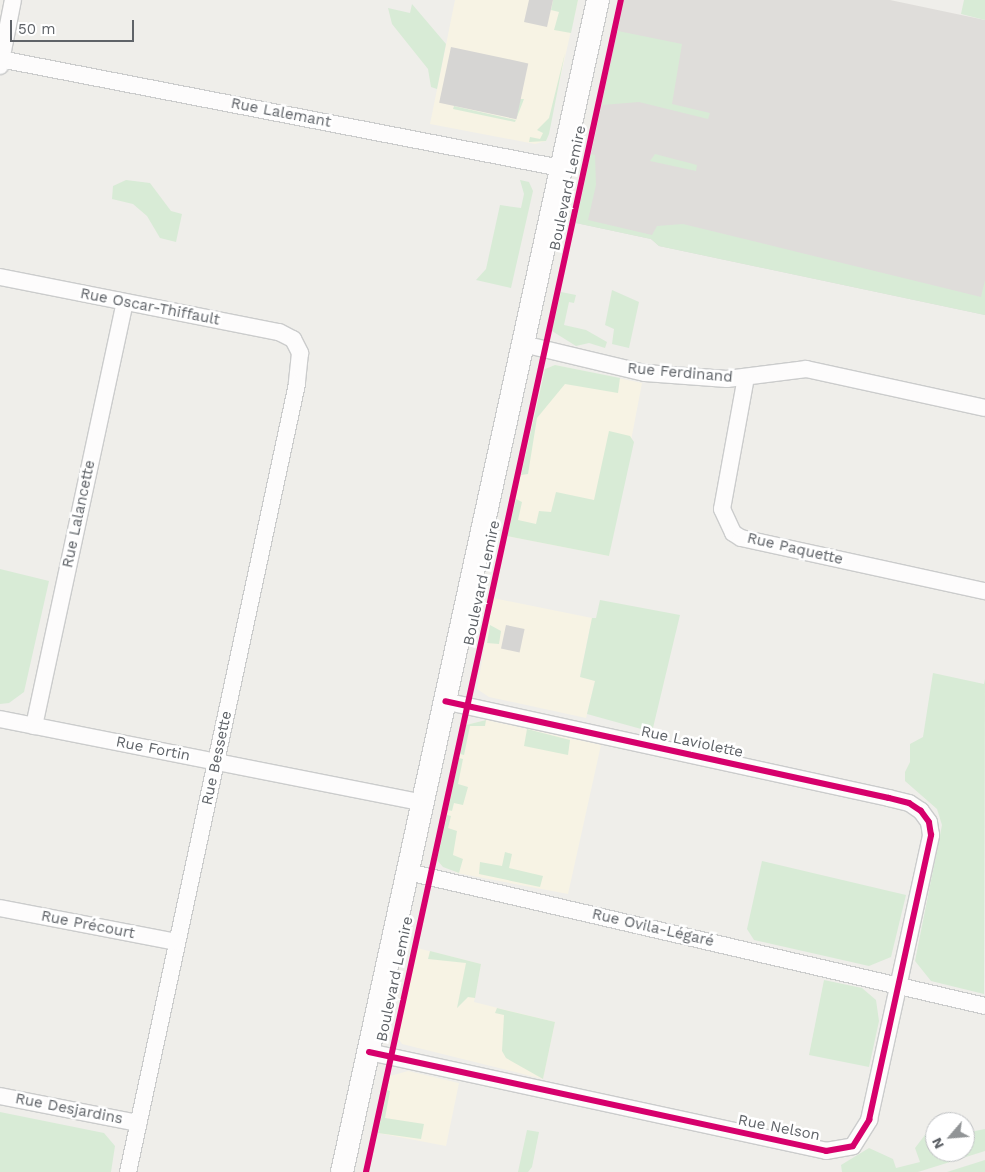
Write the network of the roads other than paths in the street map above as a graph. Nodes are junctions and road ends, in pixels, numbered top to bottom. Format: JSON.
{"nodes":[{"id":1,"x":13,"y":0,"type":"edge"},
{"id":2,"x":598,"y":0,"type":"edge"},
{"id":3,"x":0,"y":61,"type":"edge"},
{"id":4,"x":561,"y":168,"type":"junction"},
{"id":5,"x":0,"y":277,"type":"edge"},
{"id":6,"x":125,"y":303,"type":"junction"},
{"id":7,"x":297,"y":344,"type":"joint"},
{"id":8,"x":523,"y":344,"type":"junction"},
{"id":9,"x":746,"y":377,"type":"junction"},
{"id":10,"x":985,"y":408,"type":"edge"},
{"id":11,"x":985,"y":591,"type":"edge"},
{"id":12,"x":446,"y":701,"type":"junction"},
{"id":13,"x":0,"y":719,"type":"edge"},
{"id":14,"x":34,"y":726,"type":"junction"},
{"id":15,"x":216,"y":762,"type":"junction"},
{"id":16,"x":423,"y":803,"type":"junction"},
{"id":17,"x":927,"y":819,"type":"joint"},
{"id":18,"x":408,"y":872,"type":"junction"},
{"id":19,"x":0,"y":908,"type":"edge"},
{"id":20,"x":176,"y":942,"type":"junction"},
{"id":21,"x":897,"y":985,"type":"junction"},
{"id":22,"x":985,"y":1006,"type":"edge"},
{"id":23,"x":369,"y":1052,"type":"junction"},
{"id":24,"x":0,"y":1096,"type":"edge"},
{"id":25,"x":138,"y":1123,"type":"junction"},
{"id":26,"x":128,"y":1172,"type":"edge"},
{"id":27,"x":342,"y":1172,"type":"edge"}],
"edges":[{"from":1,"to":3,"type":"street"},
{"from":2,"to":4,"type":"main road","name":"Boulevard Lemire"},
{"from":3,"to":4,"type":"street","name":"Rue Lalemant"},
{"from":4,"to":8,"type":"main road","name":"Boulevard Lemire"},
{"from":5,"to":6,"type":"street","name":"Rue Oscar-Thiffault"},
{"from":6,"to":7,"type":"street","name":"Rue Oscar-Thiffault"},
{"from":6,"to":14,"type":"street","name":"Rue Lalancette"},
{"from":7,"to":15,"type":"street","name":"Rue Bessette"},
{"from":8,"to":9,"type":"street","name":"Rue Ferdinand"},
{"from":8,"to":12,"type":"main road","name":"Boulevard Lemire"},
{"from":9,"to":10,"type":"street","name":"Rue Ferdinand"},
{"from":9,"to":11,"type":"street","name":"Rue Paquette"},
{"from":12,"to":16,"type":"main road","name":"Boulevard Lemire"},
{"from":12,"to":17,"type":"street","name":"Rue Laviolette"},
{"from":13,"to":14,"type":"street","name":"Rue Fortin"},
{"from":14,"to":15,"type":"street","name":"Rue Fortin"},
{"from":15,"to":16,"type":"street","name":"Rue Fortin"},
{"from":15,"to":20,"type":"street","name":"Rue Bessette"},
{"from":16,"to":18,"type":"main road","name":"Boulevard Lemire"},
{"from":17,"to":21,"type":"street","name":"Rue Nelson"},
{"from":18,"to":21,"type":"street","name":"Rue Ovila-Légaré"},
{"from":18,"to":23,"type":"main road","name":"Boulevard Lemire"},
{"from":19,"to":20,"type":"street","name":"Rue Précourt"},
{"from":20,"to":25,"type":"street","name":"Rue Bessette"},
{"from":21,"to":22,"type":"street","name":"Rue Ovila-Légaré"},
{"from":21,"to":23,"type":"street","name":"Rue Nelson"},
{"from":23,"to":27,"type":"main road","name":"Boulevard Lemire"},
{"from":24,"to":25,"type":"street","name":"Rue Desjardins"},
{"from":25,"to":26,"type":"street","name":"Rue Bessette"}]}
